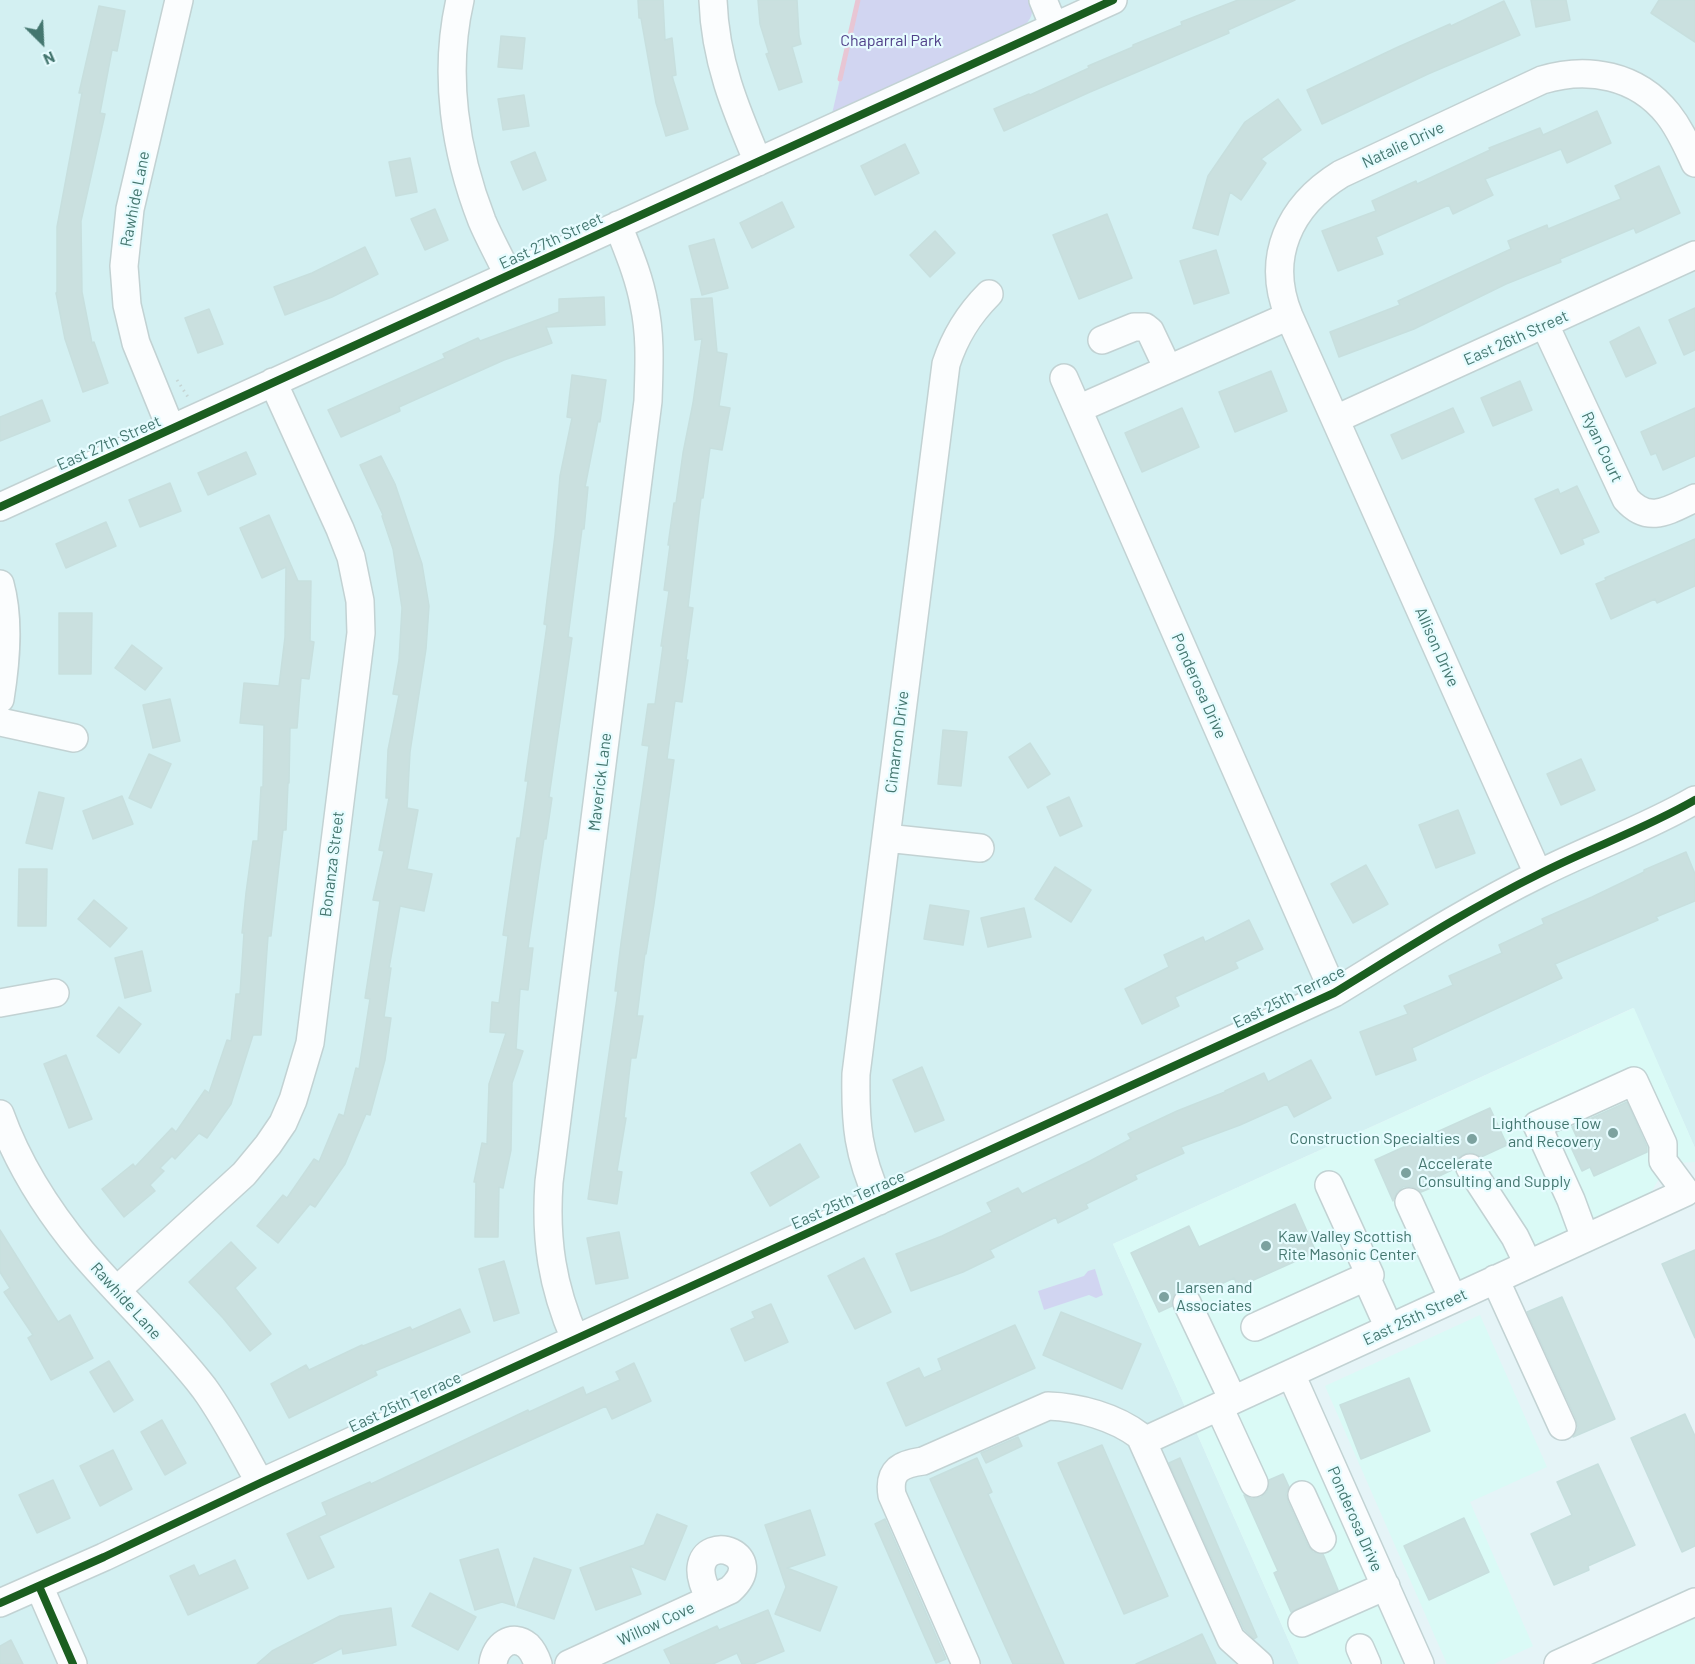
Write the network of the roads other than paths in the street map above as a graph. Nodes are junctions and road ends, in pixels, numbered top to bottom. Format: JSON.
{"nodes":[{"id":1,"x":179,"y":0,"type":"edge"},
{"id":2,"x":460,"y":0,"type":"edge"},
{"id":3,"x":713,"y":0,"type":"edge"},
{"id":4,"x":1043,"y":0,"type":"edge"},
{"id":5,"x":1113,"y":0,"type":"edge"},
{"id":6,"x":1054,"y":27,"type":"junction"},
{"id":7,"x":758,"y":162,"type":"junction"},
{"id":8,"x":1695,"y":163,"type":"edge"},
{"id":9,"x":618,"y":225,"type":"junction"},
{"id":10,"x":1695,"y":255,"type":"edge"},
{"id":11,"x":508,"y":275,"type":"junction"},
{"id":12,"x":989,"y":294,"type":"dead end"},
{"id":13,"x":1289,"y":316,"type":"junction"},
{"id":14,"x":1545,"y":325,"type":"junction"},
{"id":15,"x":1102,"y":340,"type":"dead end"},
{"id":16,"x":1168,"y":369,"type":"junction"},
{"id":17,"x":1064,"y":378,"type":"dead end"},
{"id":18,"x":273,"y":382,"type":"junction"},
{"id":19,"x":1078,"y":409,"type":"junction"},
{"id":20,"x":1336,"y":419,"type":"junction"},
{"id":21,"x":171,"y":429,"type":"junction"},
{"id":22,"x":1695,"y":498,"type":"edge"},
{"id":23,"x":0,"y":507,"type":"edge"},
{"id":24,"x":0,"y":584,"type":"edge"},
{"id":25,"x":0,"y":699,"type":"edge"},
{"id":26,"x":0,"y":722,"type":"edge"},
{"id":27,"x":74,"y":738,"type":"dead end"},
{"id":28,"x":1695,"y":800,"type":"edge"},
{"id":29,"x":886,"y":838,"type":"junction"},
{"id":30,"x":981,"y":848,"type":"dead end"},
{"id":31,"x":1538,"y":874,"type":"junction"},
{"id":32,"x":55,"y":993,"type":"dead end"},
{"id":33,"x":1334,"y":993,"type":"junction"},
{"id":34,"x":0,"y":1003,"type":"edge"},
{"id":35,"x":0,"y":1114,"type":"edge"},
{"id":36,"x":1470,"y":1168,"type":"dead end"},
{"id":37,"x":1329,"y":1185,"type":"dead end"},
{"id":38,"x":879,"y":1201,"type":"junction"},
{"id":39,"x":1409,"y":1202,"type":"dead end"},
{"id":40,"x":1585,"y":1238,"type":"junction"},
{"id":41,"x":1528,"y":1264,"type":"junction"},
{"id":42,"x":1366,"y":1277,"type":"junction"},
{"id":43,"x":1495,"y":1280,"type":"junction"},
{"id":44,"x":117,"y":1290,"type":"junction"},
{"id":45,"x":1453,"y":1299,"type":"junction"},
{"id":46,"x":1187,"y":1303,"type":"dead end"},
{"id":47,"x":1255,"y":1327,"type":"dead end"},
{"id":48,"x":1389,"y":1328,"type":"junction"},
{"id":49,"x":575,"y":1340,"type":"junction"},
{"id":50,"x":1291,"y":1374,"type":"junction"},
{"id":51,"x":1226,"y":1404,"type":"junction"},
{"id":52,"x":1562,"y":1426,"type":"dead end"},
{"id":53,"x":1143,"y":1441,"type":"junction"},
{"id":54,"x":260,"y":1483,"type":"junction"},
{"id":55,"x":1254,"y":1483,"type":"dead end"},
{"id":56,"x":1347,"y":1501,"type":"junction"},
{"id":57,"x":1312,"y":1517,"type":"dead end"},
{"id":58,"x":39,"y":1586,"type":"junction"},
{"id":59,"x":1386,"y":1586,"type":"junction"},
{"id":60,"x":710,"y":1599,"type":"dead end"},
{"id":61,"x":1695,"y":1602,"type":"edge"},
{"id":62,"x":0,"y":1603,"type":"edge"},
{"id":63,"x":1302,"y":1623,"type":"dead end"},
{"id":64,"x":1412,"y":1661,"type":"edge"},
{"id":65,"x":73,"y":1664,"type":"edge"},
{"id":66,"x":493,"y":1664,"type":"edge"},
{"id":67,"x":538,"y":1664,"type":"edge"},
{"id":68,"x":569,"y":1664,"type":"edge"},
{"id":69,"x":966,"y":1664,"type":"edge"},
{"id":70,"x":1258,"y":1664,"type":"edge"},
{"id":71,"x":1558,"y":1664,"type":"edge"}],
"edges":[{"from":1,"to":21,"type":"street","name":"Rawhide Lane"},
{"from":2,"to":11,"type":"street"},
{"from":3,"to":7,"type":"street"},
{"from":4,"to":6,"type":"street"},
{"from":5,"to":6,"type":"street","name":"East 27th Street"},
{"from":6,"to":7,"type":"street","name":"East 27th Street"},
{"from":7,"to":9,"type":"street","name":"East 27th Street"},
{"from":8,"to":13,"type":"street","name":"Natalie Drive"},
{"from":9,"to":11,"type":"street","name":"East 27th Street"},
{"from":9,"to":49,"type":"street","name":"Maverick Lane"},
{"from":10,"to":14,"type":"street","name":"East 26th Street"},
{"from":11,"to":18,"type":"street","name":"East 27th Street"},
{"from":12,"to":29,"type":"street","name":"Cimarron Drive"},
{"from":13,"to":16,"type":"street"},
{"from":13,"to":20,"type":"street","name":"Natalie Drive"},
{"from":14,"to":20,"type":"street","name":"East 26th Street"},
{"from":14,"to":22,"type":"street","name":"Ryan Court"},
{"from":15,"to":16,"type":"street"},
{"from":16,"to":19,"type":"street"},
{"from":17,"to":19,"type":"street","name":"Ponderosa Drive"},
{"from":18,"to":21,"type":"street","name":"East 27th Street"},
{"from":18,"to":44,"type":"street","name":"Bonanza Street"},
{"from":19,"to":33,"type":"street","name":"Ponderosa Drive"},
{"from":20,"to":31,"type":"street","name":"Allison Drive"},
{"from":21,"to":23,"type":"street","name":"East 27th Street"},
{"from":24,"to":25,"type":"street"},
{"from":26,"to":27,"type":"street"},
{"from":28,"to":31,"type":"street","name":"East 25th Terrace"},
{"from":29,"to":30,"type":"street"},
{"from":29,"to":38,"type":"street","name":"Cimarron Drive"},
{"from":31,"to":33,"type":"street","name":"East 25th Terrace"},
{"from":32,"to":34,"type":"street"},
{"from":33,"to":38,"type":"street","name":"East 25th Terrace"},
{"from":35,"to":44,"type":"street","name":"Rawhide Lane"},
{"from":36,"to":41,"type":"street"},
{"from":37,"to":42,"type":"street"},
{"from":38,"to":49,"type":"street","name":"East 25th Terrace"},
{"from":39,"to":45,"type":"street"},
{"from":40,"to":40,"type":"street","name":"East 25th Street"},
{"from":40,"to":41,"type":"street","name":"East 25th Street"},
{"from":41,"to":43,"type":"street","name":"East 25th Street"},
{"from":42,"to":47,"type":"street"},
{"from":42,"to":48,"type":"street"},
{"from":43,"to":45,"type":"street","name":"East 25th Street"},
{"from":43,"to":52,"type":"street"},
{"from":44,"to":54,"type":"street","name":"Rawhide Lane"},
{"from":45,"to":48,"type":"street","name":"East 25th Street"},
{"from":46,"to":51,"type":"street"},
{"from":48,"to":50,"type":"street","name":"East 25th Street"},
{"from":49,"to":54,"type":"street","name":"East 25th Terrace"},
{"from":50,"to":51,"type":"street","name":"East 25th Street"},
{"from":50,"to":56,"type":"street","name":"Ponderosa Drive"},
{"from":51,"to":53,"type":"street","name":"East 25th Street"},
{"from":51,"to":55,"type":"street"},
{"from":53,"to":69,"type":"street"},
{"from":53,"to":70,"type":"street"},
{"from":54,"to":58,"type":"street","name":"East 25th Terrace"},
{"from":56,"to":57,"type":"street"},
{"from":56,"to":59,"type":"street","name":"Ponderosa Drive"},
{"from":58,"to":62,"type":"street","name":"East 25th Terrace"},
{"from":58,"to":65,"type":"street"},
{"from":59,"to":63,"type":"street"},
{"from":59,"to":64,"type":"street","name":"Ponderosa Drive"},
{"from":60,"to":68,"type":"street","name":"Willow Cove"},
{"from":61,"to":71,"type":"street"},
{"from":66,"to":67,"type":"street"}]}
